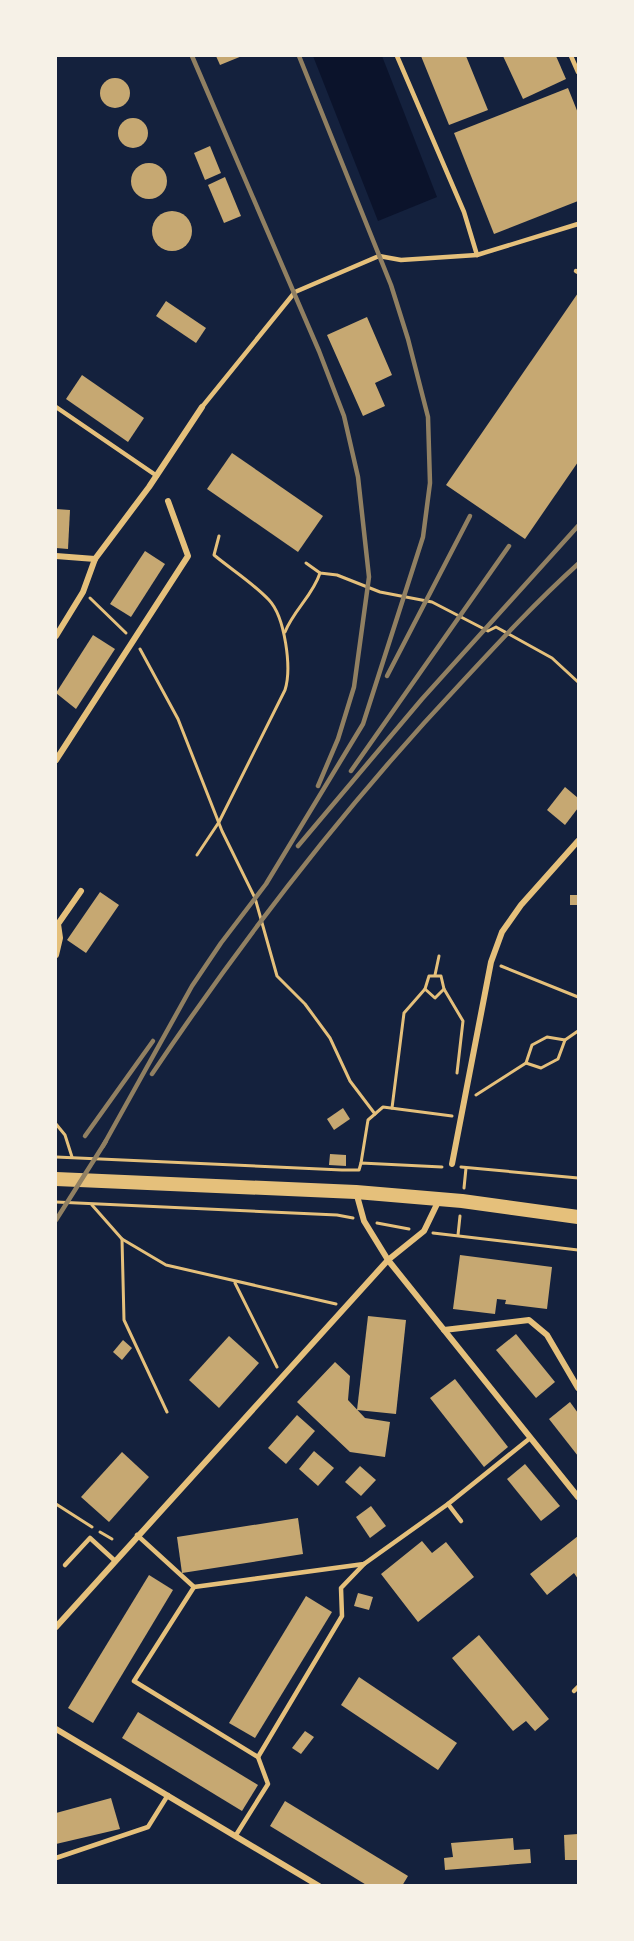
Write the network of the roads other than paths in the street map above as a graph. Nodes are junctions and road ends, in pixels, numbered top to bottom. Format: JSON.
{"nodes":[{"id":1,"x":396,"y":56,"type":"edge"},
{"id":2,"x":571,"y":56,"type":"edge"},
{"id":3,"x":579,"y":72,"type":"edge"},
{"id":4,"x":579,"y":224,"type":"edge"},
{"id":5,"x":477,"y":255,"type":"junction"},
{"id":6,"x":56,"y":407,"type":"edge"},
{"id":7,"x":202,"y":407,"type":"joint"},
{"id":8,"x":157,"y":476,"type":"junction"},
{"id":9,"x":168,"y":501,"type":"dead end"},
{"id":10,"x":56,"y":556,"type":"edge"},
{"id":11,"x":95,"y":559,"type":"junction"},
{"id":12,"x":56,"y":636,"type":"edge"},
{"id":13,"x":56,"y":760,"type":"edge"},
{"id":14,"x":579,"y":841,"type":"edge"},
{"id":15,"x":81,"y":891,"type":"dead end"},
{"id":16,"x":56,"y":955,"type":"edge"},
{"id":17,"x":453,"y":1166,"type":"road end"},
{"id":18,"x":56,"y":1179,"type":"edge"},
{"id":19,"x":356,"y":1192,"type":"junction"},
{"id":20,"x":440,"y":1199,"type":"junction"},
{"id":21,"x":579,"y":1217,"type":"edge"},
{"id":22,"x":388,"y":1260,"type":"junction"},
{"id":23,"x":444,"y":1330,"type":"junction"},
{"id":24,"x":579,"y":1388,"type":"edge"},
{"id":25,"x":529,"y":1439,"type":"junction"},
{"id":26,"x":579,"y":1497,"type":"edge"},
{"id":27,"x":448,"y":1504,"type":"junction"},
{"id":28,"x":461,"y":1521,"type":"dead end"},
{"id":29,"x":137,"y":1534,"type":"junction"},
{"id":30,"x":114,"y":1560,"type":"junction"},
{"id":31,"x":364,"y":1564,"type":"junction"},
{"id":32,"x":65,"y":1565,"type":"dead end"},
{"id":33,"x":194,"y":1587,"type":"junction"},
{"id":34,"x":56,"y":1627,"type":"edge"},
{"id":35,"x":56,"y":1729,"type":"edge"},
{"id":36,"x":258,"y":1757,"type":"junction"},
{"id":37,"x":168,"y":1795,"type":"junction"},
{"id":38,"x":236,"y":1835,"type":"junction"},
{"id":39,"x":56,"y":1858,"type":"edge"},
{"id":40,"x":319,"y":1886,"type":"edge"}],
"edges":[{"from":1,"to":5,"type":"lane"},
{"from":2,"to":3,"type":"lane"},
{"from":4,"to":5,"type":"lane"},
{"from":5,"to":7,"type":"lane"},
{"from":6,"to":8,"type":"lane"},
{"from":7,"to":8,"type":"street"},
{"from":8,"to":11,"type":"street"},
{"from":9,"to":13,"type":"street"},
{"from":10,"to":11,"type":"street"},
{"from":11,"to":12,"type":"street"},
{"from":14,"to":17,"type":"street"},
{"from":15,"to":16,"type":"street"},
{"from":18,"to":19,"type":"main road"},
{"from":19,"to":20,"type":"main road"},
{"from":19,"to":22,"type":"street"},
{"from":20,"to":21,"type":"main road"},
{"from":20,"to":22,"type":"street"},
{"from":22,"to":23,"type":"street"},
{"from":22,"to":29,"type":"street"},
{"from":23,"to":24,"type":"street"},
{"from":23,"to":25,"type":"street"},
{"from":25,"to":26,"type":"street"},
{"from":25,"to":27,"type":"lane"},
{"from":27,"to":28,"type":"lane"},
{"from":27,"to":31,"type":"lane"},
{"from":29,"to":30,"type":"street"},
{"from":29,"to":33,"type":"lane"},
{"from":30,"to":32,"type":"lane"},
{"from":30,"to":34,"type":"street"},
{"from":31,"to":33,"type":"lane"},
{"from":31,"to":36,"type":"lane"},
{"from":33,"to":36,"type":"lane"},
{"from":35,"to":37,"type":"street"},
{"from":36,"to":38,"type":"lane"},
{"from":37,"to":38,"type":"street"},
{"from":37,"to":39,"type":"lane"},
{"from":38,"to":40,"type":"street"}]}
